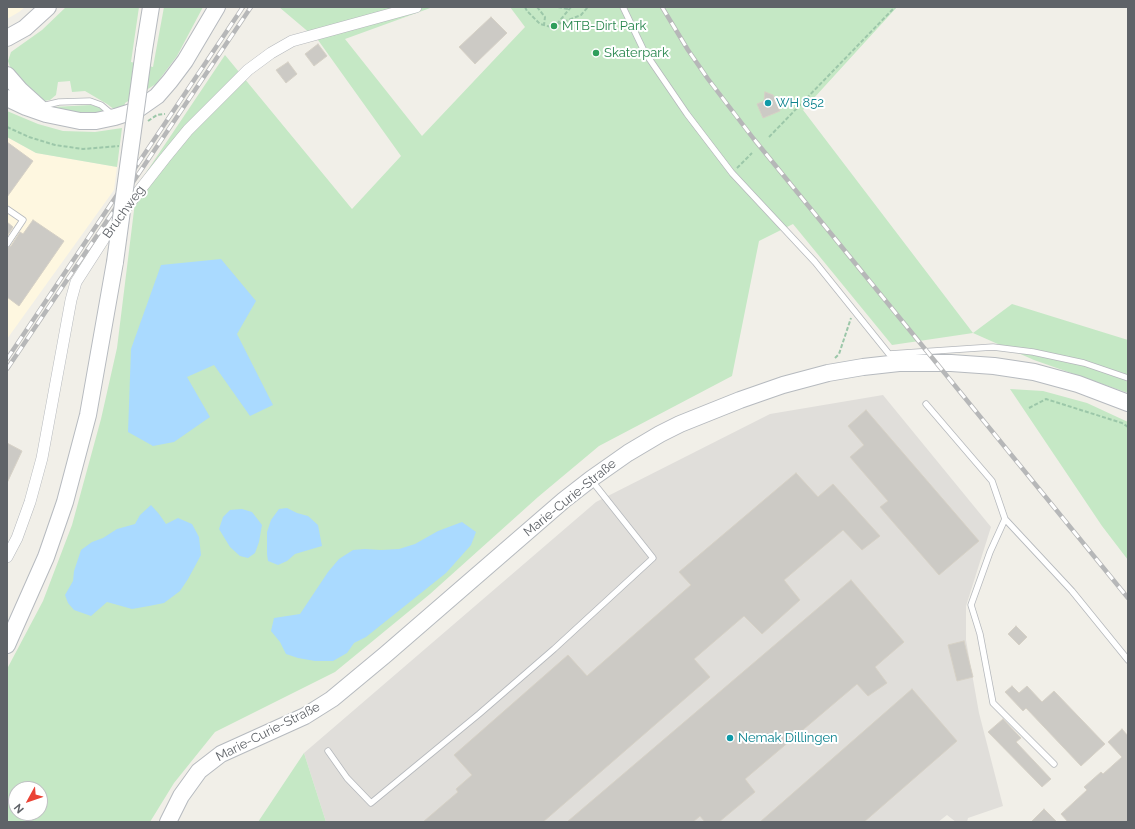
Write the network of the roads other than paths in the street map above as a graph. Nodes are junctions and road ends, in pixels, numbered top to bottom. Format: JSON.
{"nodes":[{"id":1,"x":48,"y":7,"type":"edge"},
{"id":2,"x":151,"y":7,"type":"edge"},
{"id":3,"x":217,"y":7,"type":"edge"},
{"id":4,"x":416,"y":7,"type":"edge"},
{"id":5,"x":623,"y":7,"type":"edge"},
{"id":6,"x":7,"y":38,"type":"edge"},
{"id":7,"x":7,"y":75,"type":"edge"},
{"id":8,"x":7,"y":98,"type":"edge"},
{"id":9,"x":43,"y":111,"type":"junction"},
{"id":10,"x":7,"y":209,"type":"edge"},
{"id":11,"x":7,"y":244,"type":"edge"},
{"id":12,"x":1128,"y":378,"type":"edge"},
{"id":13,"x":1128,"y":403,"type":"edge"},
{"id":14,"x":926,"y":404,"type":"dead end"},
{"id":15,"x":591,"y":479,"type":"junction"},
{"id":16,"x":1005,"y":519,"type":"junction"},
{"id":17,"x":7,"y":558,"type":"edge"},
{"id":18,"x":7,"y":645,"type":"edge"},
{"id":19,"x":1128,"y":660,"type":"edge"},
{"id":20,"x":328,"y":751,"type":"dead end"},
{"id":21,"x":1054,"y":764,"type":"dead end"},
{"id":22,"x":168,"y":822,"type":"edge"}],
"edges":[{"from":1,"to":6,"type":"main road"},
{"from":2,"to":18,"type":"main road","bridge":true},
{"from":3,"to":9,"type":"main road"},
{"from":4,"to":17,"type":"street","name":"Bruchweg"},
{"from":5,"to":12,"type":"lane"},
{"from":7,"to":9,"type":"main road"},
{"from":8,"to":9,"type":"main road"},
{"from":10,"to":11,"type":"lane"},
{"from":13,"to":15,"type":"main road","name":"Marie-Curie-Straße"},
{"from":14,"to":16,"type":"lane"},
{"from":15,"to":20,"type":"lane"},
{"from":15,"to":22,"type":"main road","name":"Marie-Curie-Straße"},
{"from":16,"to":19,"type":"lane"},
{"from":16,"to":21,"type":"lane"}]}
